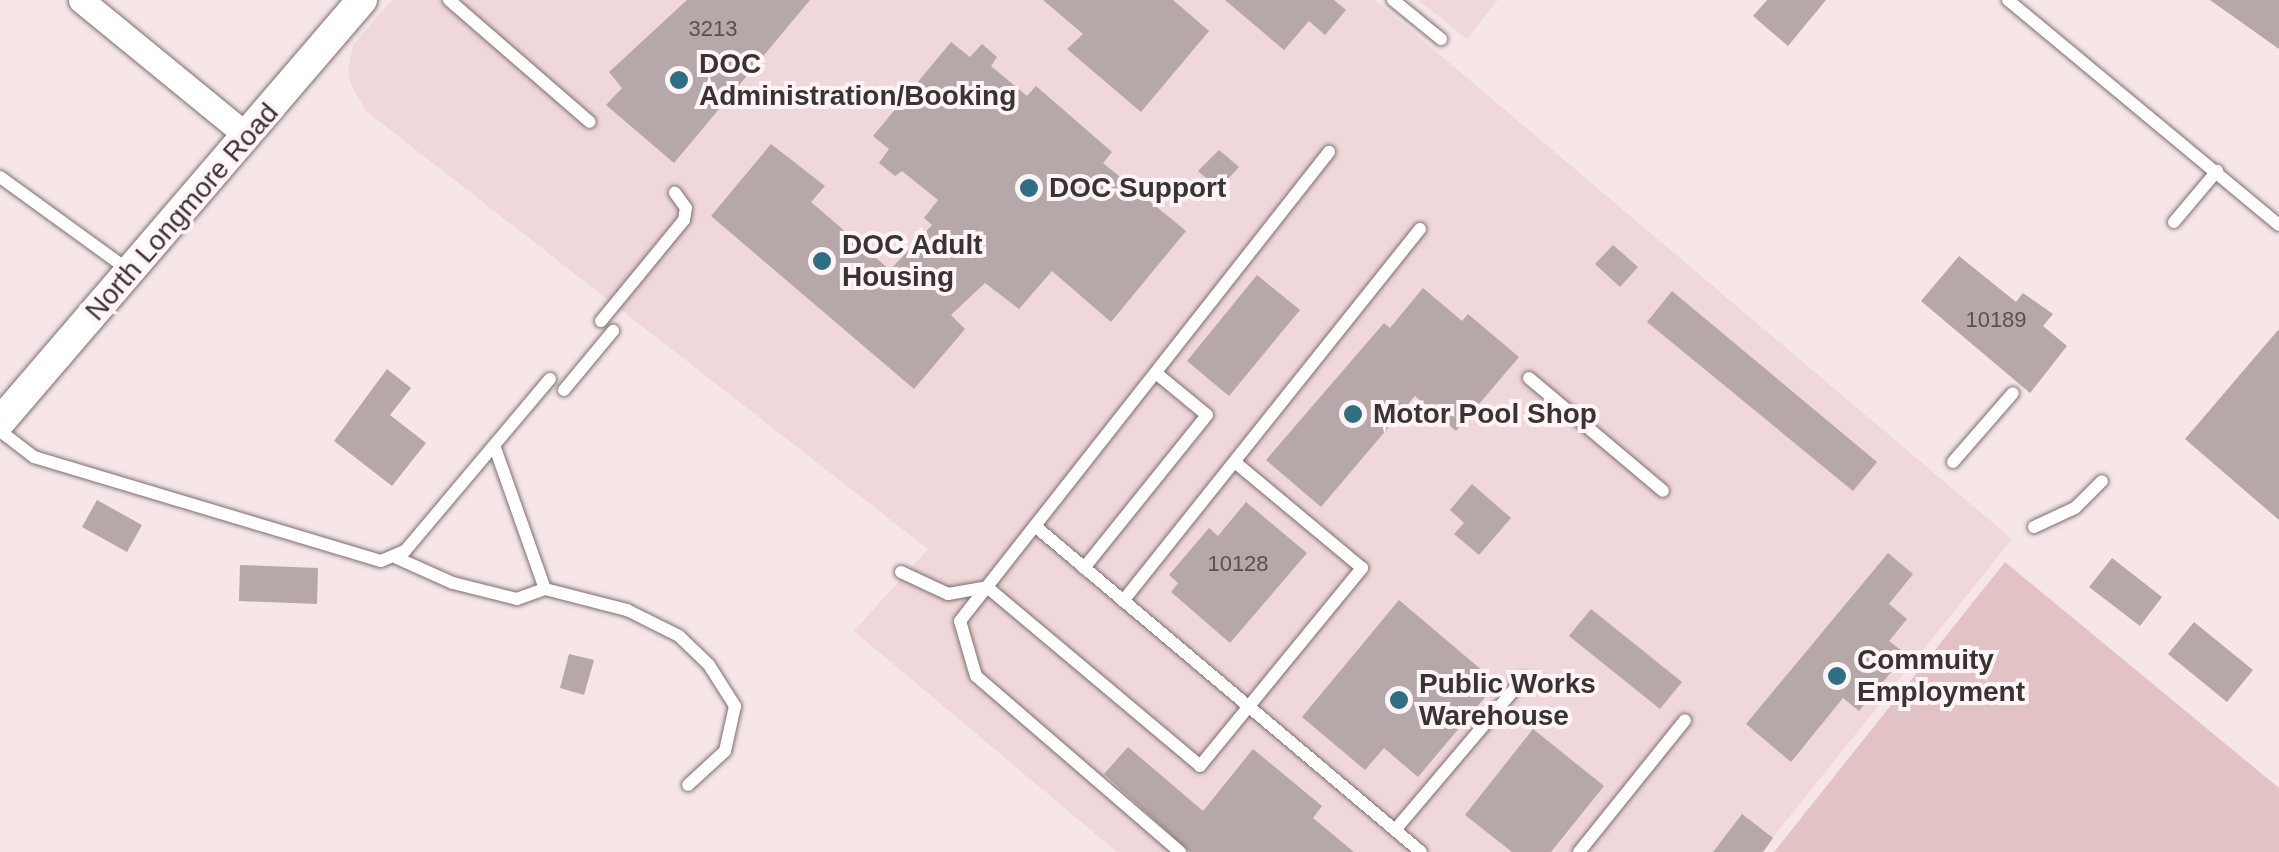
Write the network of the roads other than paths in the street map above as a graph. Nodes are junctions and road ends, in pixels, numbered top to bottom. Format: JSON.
{"nodes":[{"id":1,"x":81,"y":0,"type":"edge"},
{"id":2,"x":362,"y":0,"type":"edge"},
{"id":3,"x":449,"y":0,"type":"edge"},
{"id":4,"x":1393,"y":0,"type":"edge"},
{"id":5,"x":2008,"y":0,"type":"edge"},
{"id":6,"x":1440,"y":40,"type":"dead end"},
{"id":7,"x":590,"y":122,"type":"dead end"},
{"id":8,"x":247,"y":136,"type":"junction"},
{"id":9,"x":1329,"y":152,"type":"dead end"},
{"id":10,"x":2217,"y":171,"type":"junction"},
{"id":11,"x":0,"y":177,"type":"edge"},
{"id":12,"x":675,"y":193,"type":"dead end"},
{"id":13,"x":2174,"y":222,"type":"dead end"},
{"id":14,"x":2279,"y":225,"type":"edge"},
{"id":15,"x":1420,"y":229,"type":"dead end"},
{"id":16,"x":131,"y":271,"type":"junction"},
{"id":17,"x":601,"y":321,"type":"dead end"},
{"id":18,"x":613,"y":331,"type":"dead end"},
{"id":19,"x":1156,"y":373,"type":"junction"},
{"id":20,"x":1529,"y":378,"type":"dead end"},
{"id":21,"x":550,"y":379,"type":"dead end"},
{"id":22,"x":564,"y":390,"type":"dead end"},
{"id":23,"x":2014,"y":393,"type":"dead end"},
{"id":24,"x":0,"y":422,"type":"edge"},
{"id":25,"x":0,"y":431,"type":"edge"},
{"id":26,"x":495,"y":448,"type":"junction"},
{"id":27,"x":1234,"y":462,"type":"junction"},
{"id":28,"x":1954,"y":462,"type":"dead end"},
{"id":29,"x":2102,"y":481,"type":"dead end"},
{"id":30,"x":1663,"y":491,"type":"dead end"},
{"id":31,"x":1035,"y":526,"type":"junction"},
{"id":32,"x":2034,"y":527,"type":"dead end"},
{"id":33,"x":396,"y":558,"type":"junction"},
{"id":34,"x":1084,"y":568,"type":"junction"},
{"id":35,"x":901,"y":572,"type":"dead end"},
{"id":36,"x":986,"y":588,"type":"junction"},
{"id":37,"x":546,"y":589,"type":"junction"},
{"id":38,"x":1123,"y":601,"type":"junction"},
{"id":39,"x":1524,"y":679,"type":"dead end"},
{"id":40,"x":1249,"y":707,"type":"junction"},
{"id":41,"x":1685,"y":720,"type":"dead end"},
{"id":42,"x":688,"y":785,"type":"dead end"},
{"id":43,"x":1395,"y":830,"type":"junction"},
{"id":44,"x":1180,"y":852,"type":"edge"},
{"id":45,"x":1421,"y":852,"type":"edge"},
{"id":46,"x":1579,"y":852,"type":"edge"}],
"edges":[{"from":1,"to":8,"type":"street"},
{"from":2,"to":8,"type":"street","name":"North Longmore Road"},
{"from":3,"to":7,"type":"lane"},
{"from":4,"to":6,"type":"lane"},
{"from":5,"to":10,"type":"lane"},
{"from":8,"to":16,"type":"street","name":"North Longmore Road"},
{"from":9,"to":19,"type":"lane"},
{"from":10,"to":13,"type":"lane"},
{"from":10,"to":14,"type":"lane"},
{"from":11,"to":16,"type":"lane"},
{"from":12,"to":17,"type":"lane"},
{"from":15,"to":27,"type":"lane"},
{"from":16,"to":24,"type":"street","name":"North Longmore Road"},
{"from":18,"to":22,"type":"lane"},
{"from":19,"to":31,"type":"lane"},
{"from":19,"to":34,"type":"lane"},
{"from":20,"to":30,"type":"lane"},
{"from":21,"to":26,"type":"lane"},
{"from":23,"to":28,"type":"lane"},
{"from":25,"to":33,"type":"lane"},
{"from":26,"to":33,"type":"lane"},
{"from":26,"to":37,"type":"lane"},
{"from":27,"to":38,"type":"lane"},
{"from":27,"to":40,"type":"lane"},
{"from":29,"to":32,"type":"lane"},
{"from":31,"to":34,"type":"lane"},
{"from":31,"to":36,"type":"lane"},
{"from":33,"to":37,"type":"lane"},
{"from":34,"to":38,"type":"lane"},
{"from":35,"to":36,"type":"lane"},
{"from":36,"to":40,"type":"lane"},
{"from":36,"to":44,"type":"lane"},
{"from":37,"to":42,"type":"lane"},
{"from":38,"to":40,"type":"lane"},
{"from":39,"to":43,"type":"lane"},
{"from":40,"to":43,"type":"lane"},
{"from":41,"to":46,"type":"lane"},
{"from":43,"to":45,"type":"lane"}]}
